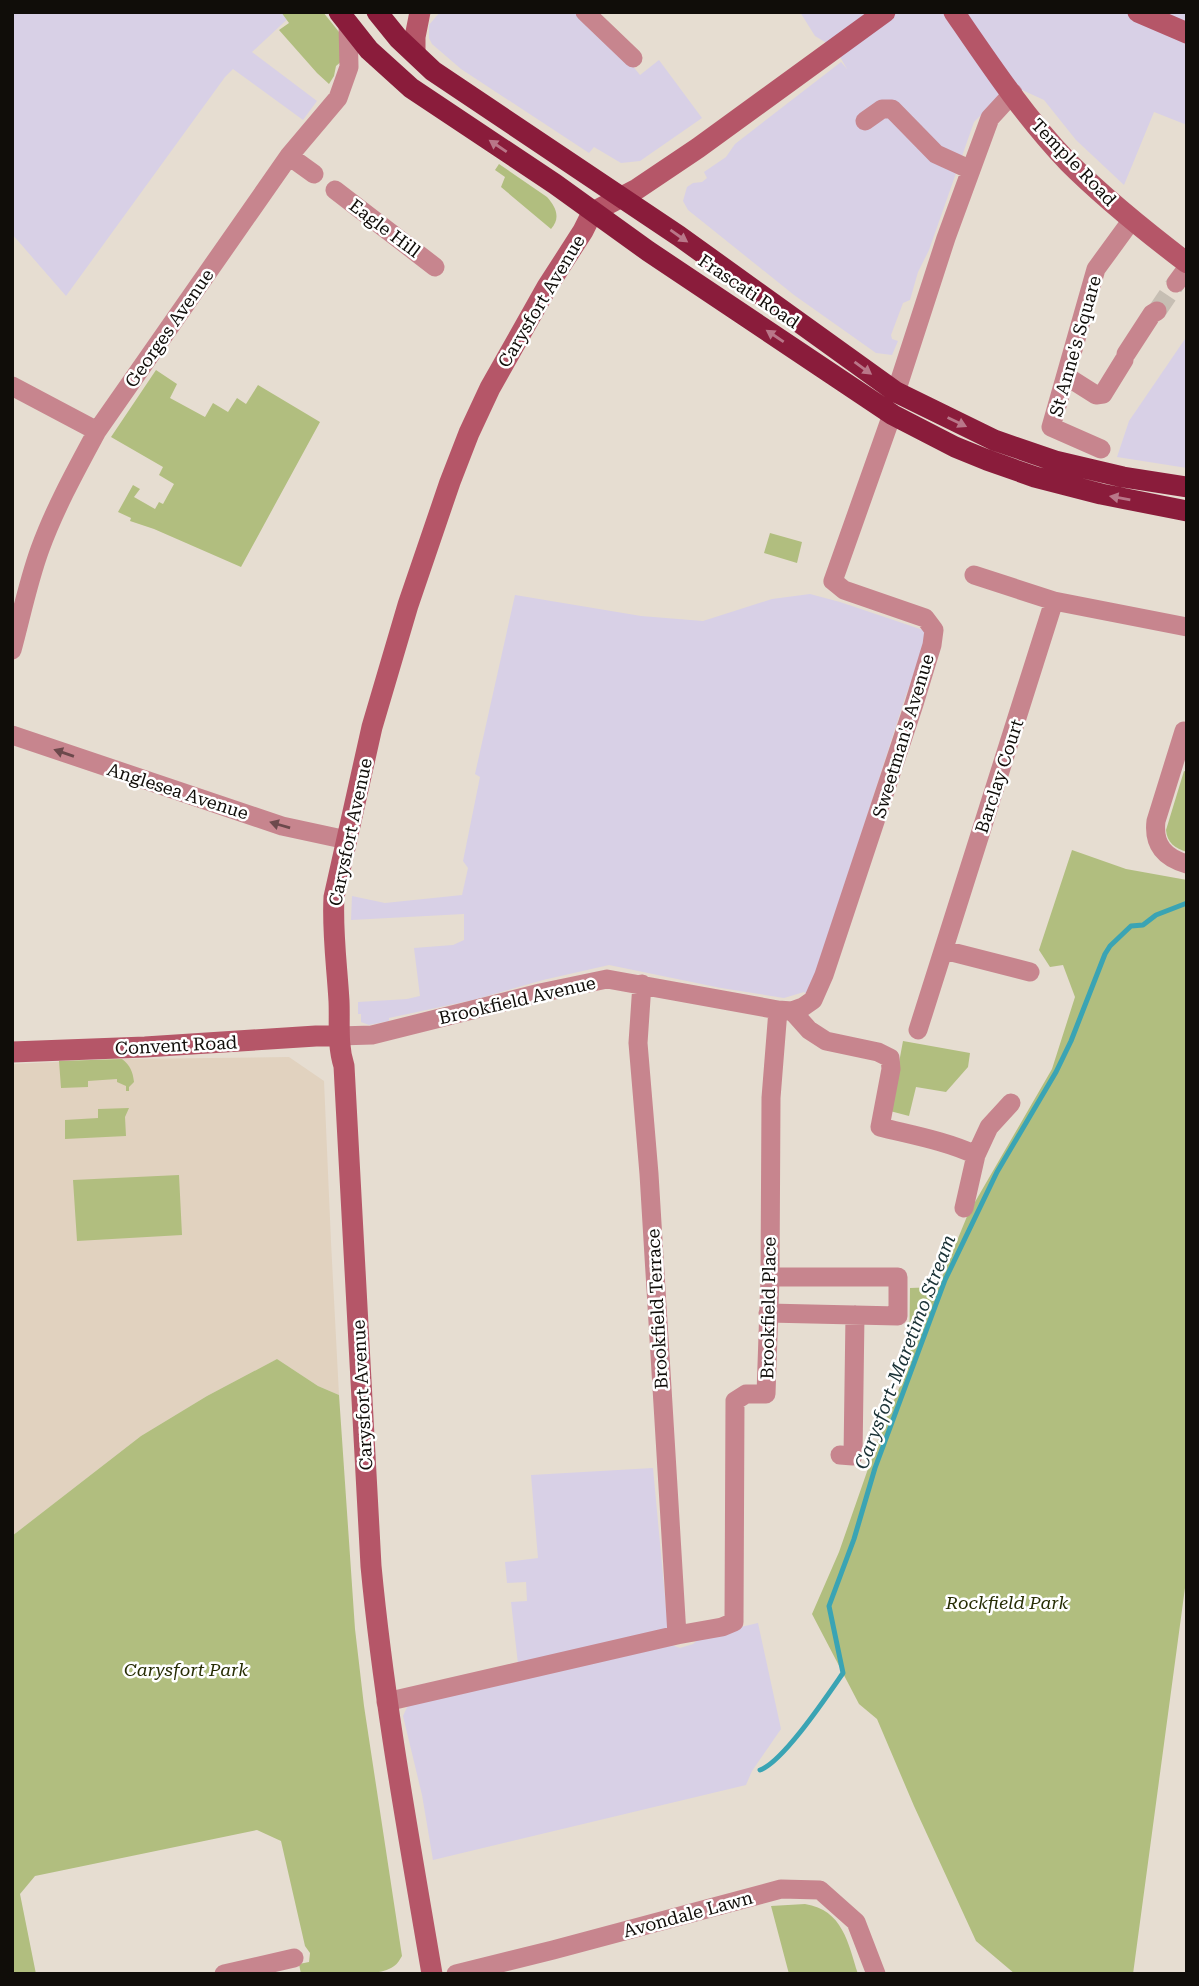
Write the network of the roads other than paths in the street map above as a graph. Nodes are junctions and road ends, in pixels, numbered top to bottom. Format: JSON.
{"nodes":[{"id":1,"x":377,"y":12,"type":"edge"},
{"id":2,"x":420,"y":12,"type":"edge"},
{"id":3,"x":585,"y":12,"type":"edge"},
{"id":4,"x":885,"y":12,"type":"edge"},
{"id":5,"x":954,"y":12,"type":"edge"},
{"id":6,"x":1138,"y":12,"type":"edge"},
{"id":7,"x":343,"y":18,"type":"edge"},
{"id":8,"x":1187,"y":33,"type":"edge"},
{"id":9,"x":415,"y":52,"type":"junction"},
{"id":10,"x":633,"y":58,"type":"dead end"},
{"id":11,"x":1013,"y":93,"type":"junction"},
{"id":12,"x":865,"y":121,"type":"dead end"},
{"id":13,"x":289,"y":156,"type":"junction"},
{"id":14,"x":971,"y":170,"type":"junction"},
{"id":15,"x":314,"y":174,"type":"dead end"},
{"id":16,"x":335,"y":190,"type":"dead end"},
{"id":17,"x":622,"y":197,"type":"junction"},
{"id":18,"x":593,"y":212,"type":"junction"},
{"id":19,"x":1131,"y":220,"type":"junction"},
{"id":20,"x":435,"y":267,"type":"dead end"},
{"id":21,"x":1183,"y":272,"type":"edge"},
{"id":22,"x":1157,"y":311,"type":"tunnel mouth"},
{"id":23,"x":1066,"y":376,"type":"junction"},
{"id":24,"x":12,"y":386,"type":"edge"},
{"id":25,"x":896,"y":392,"type":"junction"},
{"id":26,"x":893,"y":415,"type":"junction"},
{"id":27,"x":97,"y":431,"type":"junction"},
{"id":28,"x":1101,"y":449,"type":"dead end"},
{"id":29,"x":1187,"y":487,"type":"edge"},
{"id":30,"x":1187,"y":511,"type":"edge"},
{"id":31,"x":974,"y":575,"type":"dead end"},
{"id":32,"x":1054,"y":601,"type":"junction"},
{"id":33,"x":1187,"y":627,"type":"edge"},
{"id":34,"x":12,"y":650,"type":"edge"},
{"id":35,"x":1184,"y":731,"type":"dead end"},
{"id":36,"x":12,"y":736,"type":"edge"},
{"id":37,"x":347,"y":840,"type":"junction"},
{"id":38,"x":1187,"y":864,"type":"edge"},
{"id":39,"x":944,"y":950,"type":"junction"},
{"id":40,"x":1030,"y":972,"type":"dead end"},
{"id":41,"x":642,"y":984,"type":"junction"},
{"id":42,"x":785,"y":1011,"type":"junction"},
{"id":43,"x":918,"y":1030,"type":"dead end"},
{"id":44,"x":339,"y":1036,"type":"junction"},
{"id":45,"x":12,"y":1052,"type":"edge"},
{"id":46,"x":1012,"y":1103,"type":"dead end"},
{"id":47,"x":976,"y":1155,"type":"junction"},
{"id":48,"x":964,"y":1208,"type":"dead end"},
{"id":49,"x":769,"y":1277,"type":"junction"},
{"id":50,"x":768,"y":1313,"type":"junction"},
{"id":51,"x":855,"y":1315,"type":"junction"},
{"id":52,"x":840,"y":1455,"type":"dead end"},
{"id":53,"x":677,"y":1635,"type":"junction"},
{"id":54,"x":386,"y":1702,"type":"junction"},
{"id":55,"x":294,"y":1958,"type":"dead end"},
{"id":56,"x":224,"y":1974,"type":"edge"},
{"id":57,"x":432,"y":1974,"type":"edge"},
{"id":58,"x":456,"y":1974,"type":"edge"},
{"id":59,"x":876,"y":1974,"type":"edge"}],
"edges":[{"from":1,"to":9,"type":"highway","name":"Frascati Road"},
{"from":2,"to":9,"type":"main road"},
{"from":3,"to":10,"type":"street"},
{"from":4,"to":17,"type":"main road"},
{"from":5,"to":11,"type":"main road","name":"Temple Road"},
{"from":6,"to":8,"type":"main road"},
{"from":7,"to":13,"type":"street","name":"Georges Avenue"},
{"from":18,"to":7,"type":"highway","name":"Frascati Road","one_way":true},
{"from":9,"to":17,"type":"highway","name":"Frascati Road"},
{"from":11,"to":14,"type":"street"},
{"from":11,"to":19,"type":"main road","name":"Temple Road"},
{"from":12,"to":14,"type":"street"},
{"from":13,"to":15,"type":"street"},
{"from":13,"to":27,"type":"street","name":"Georges Avenue"},
{"from":14,"to":25,"type":"street"},
{"from":16,"to":20,"type":"street","name":"Eagle Hill"},
{"from":17,"to":18,"type":"main road"},
{"from":17,"to":25,"type":"highway","name":"Frascati Road","one_way":true},
{"from":26,"to":18,"type":"highway","name":"Frascati Road","one_way":true},
{"from":18,"to":37,"type":"main road","name":"Carysfort Avenue"},
{"from":19,"to":21,"type":"main road","name":"Temple Road"},
{"from":19,"to":23,"type":"street","name":"St Anne's Square"},
{"from":22,"to":23,"type":"street"},
{"from":23,"to":28,"type":"street","name":"St Anne's Square"},
{"from":24,"to":27,"type":"street"},
{"from":25,"to":29,"type":"highway","name":"Frascati Road","one_way":true},
{"from":30,"to":26,"type":"highway","name":"Frascati Road","one_way":true},
{"from":26,"to":42,"type":"street","name":"Sweetman's Avenue"},
{"from":27,"to":34,"type":"street","name":"Georges Avenue"},
{"from":31,"to":32,"type":"street"},
{"from":32,"to":33,"type":"street"},
{"from":32,"to":39,"type":"street","name":"Barclay Court"},
{"from":35,"to":38,"type":"street"},
{"from":37,"to":36,"type":"street","name":"Anglesea Avenue","one_way":true},
{"from":37,"to":44,"type":"main road","name":"Carysfort Avenue"},
{"from":39,"to":40,"type":"street"},
{"from":39,"to":43,"type":"street","name":"Barclay Court"},
{"from":41,"to":42,"type":"street","name":"Brookfield Avenue"},
{"from":41,"to":44,"type":"street","name":"Brookfield Avenue"},
{"from":41,"to":53,"type":"street","name":"Brookfield Terrace"},
{"from":42,"to":47,"type":"street"},
{"from":42,"to":49,"type":"street","name":"Brookfield Place"},
{"from":44,"to":45,"type":"main road","name":"Convent Road"},
{"from":44,"to":54,"type":"main road","name":"Carysfort Avenue"},
{"from":46,"to":47,"type":"street"},
{"from":47,"to":48,"type":"street"},
{"from":49,"to":50,"type":"street","name":"Brookfield Place"},
{"from":49,"to":51,"type":"street"},
{"from":50,"to":51,"type":"street"},
{"from":50,"to":53,"type":"street","name":"Brookfield Place"},
{"from":51,"to":52,"type":"street"},
{"from":53,"to":54,"type":"street"},
{"from":54,"to":57,"type":"main road","name":"Carysfort Avenue"},
{"from":55,"to":56,"type":"street"},
{"from":58,"to":59,"type":"street","name":"Avondale Lawn"}]}
